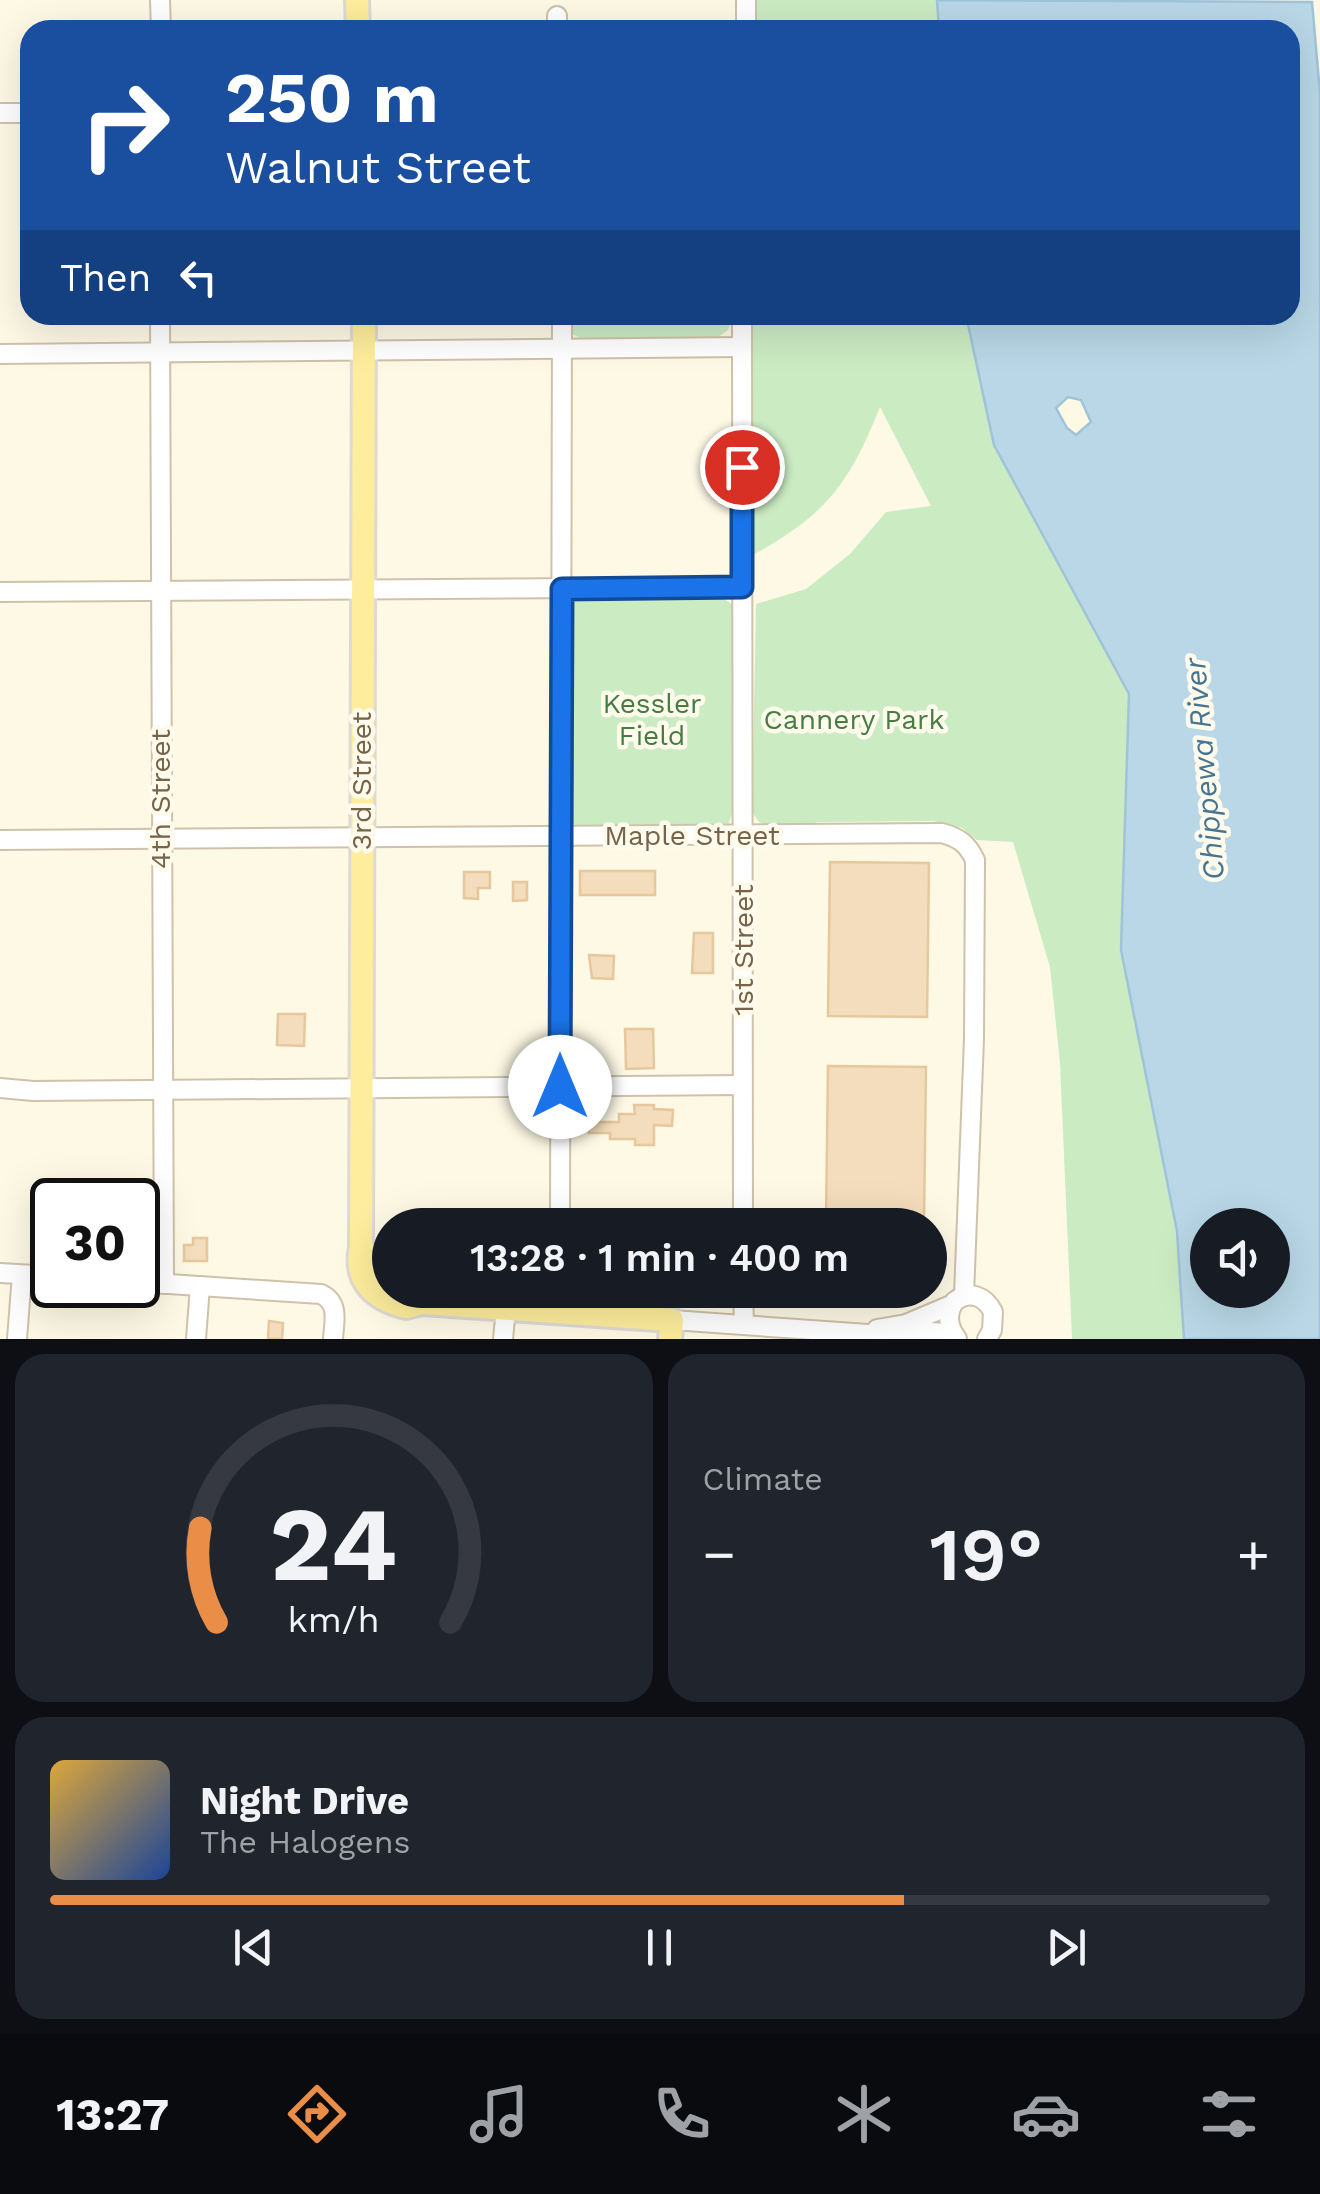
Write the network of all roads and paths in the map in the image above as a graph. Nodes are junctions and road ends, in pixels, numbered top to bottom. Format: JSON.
{"nodes":[{"id":1,"x":160,"y":325,"type":"edge"},
{"id":2,"x":364,"y":325,"type":"edge"},
{"id":3,"x":562,"y":325,"type":"edge"},
{"id":4,"x":742,"y":325,"type":"edge"},
{"id":5,"x":742,"y":347,"type":"junction"},
{"id":6,"x":561,"y":349,"type":"junction"},
{"id":7,"x":160,"y":352,"type":"junction"},
{"id":8,"x":364,"y":352,"type":"junction"},
{"id":9,"x":0,"y":354,"type":"edge"},
{"id":10,"x":742,"y":587,"type":"junction"},
{"id":11,"x":562,"y":589,"type":"junction"},
{"id":12,"x":161,"y":590,"type":"junction"},
{"id":13,"x":362,"y":591,"type":"junction"},
{"id":14,"x":0,"y":592,"type":"edge"},
{"id":15,"x":744,"y":835,"type":"junction"},
{"id":16,"x":361,"y":836,"type":"junction"},
{"id":17,"x":560,"y":836,"type":"junction"},
{"id":18,"x":160,"y":838,"type":"junction"},
{"id":19,"x":0,"y":840,"type":"edge"},
{"id":20,"x":742,"y":1085,"type":"junction"},
{"id":21,"x":360,"y":1086,"type":"junction"},
{"id":22,"x":560,"y":1087,"type":"junction"},
{"id":23,"x":0,"y":1088,"type":"edge"},
{"id":24,"x":162,"y":1088,"type":"junction"},
{"id":25,"x":560,"y":1208,"type":"edge"},
{"id":26,"x":743,"y":1208,"type":"edge"},
{"id":27,"x":0,"y":1273,"type":"edge"},
{"id":28,"x":22,"y":1274,"type":"junction"},
{"id":29,"x":30,"y":1275,"type":"edge"},
{"id":30,"x":372,"y":1280,"type":"edge"},
{"id":31,"x":160,"y":1284,"type":"edge"},
{"id":32,"x":164,"y":1284,"type":"junction"},
{"id":33,"x":200,"y":1286,"type":"junction"},
{"id":34,"x":966,"y":1299,"type":"junction"},
{"id":35,"x":506,"y":1308,"type":"edge"},
{"id":36,"x":588,"y":1308,"type":"edge"},
{"id":37,"x":744,"y":1308,"type":"edge"},
{"id":38,"x":744,"y":1325,"type":"junction"},
{"id":39,"x":671,"y":1329,"type":"edge"},
{"id":40,"x":868,"y":1334,"type":"junction"},
{"id":41,"x":956,"y":1338,"type":"edge"},
{"id":42,"x":988,"y":1338,"type":"edge"},
{"id":43,"x":17,"y":1339,"type":"edge"},
{"id":44,"x":196,"y":1339,"type":"edge"},
{"id":45,"x":332,"y":1339,"type":"edge"},
{"id":46,"x":503,"y":1339,"type":"edge"}],
"edges":[{"from":1,"to":7,"type":"street","name":"4th Street"},
{"from":2,"to":8,"type":"main road","name":"3rd Street"},
{"from":3,"to":6,"type":"street"},
{"from":4,"to":5,"type":"street","name":"1st Street"},
{"from":5,"to":6,"type":"street"},
{"from":5,"to":10,"type":"street","name":"1st Street"},
{"from":6,"to":8,"type":"street"},
{"from":6,"to":11,"type":"street"},
{"from":7,"to":8,"type":"street"},
{"from":7,"to":9,"type":"street"},
{"from":7,"to":12,"type":"street","name":"4th Street"},
{"from":8,"to":13,"type":"main road","name":"3rd Street"},
{"from":10,"to":11,"type":"street"},
{"from":10,"to":15,"type":"street","name":"1st Street"},
{"from":11,"to":13,"type":"street"},
{"from":11,"to":17,"type":"street"},
{"from":12,"to":13,"type":"street"},
{"from":12,"to":14,"type":"street"},
{"from":12,"to":18,"type":"street","name":"4th Street"},
{"from":13,"to":16,"type":"main road","name":"3rd Street"},
{"from":15,"to":17,"type":"street","name":"Maple Street"},
{"from":15,"to":20,"type":"street","name":"1st Street"},
{"from":15,"to":34,"type":"street","name":"Maple Street"},
{"from":16,"to":17,"type":"street","name":"Maple Street"},
{"from":16,"to":18,"type":"street","name":"Maple Street"},
{"from":16,"to":21,"type":"main road","name":"3rd Street"},
{"from":17,"to":22,"type":"street"},
{"from":18,"to":19,"type":"street","name":"Maple Street"},
{"from":18,"to":24,"type":"street","name":"4th Street"},
{"from":20,"to":22,"type":"street"},
{"from":20,"to":26,"type":"street","name":"1st Street"},
{"from":21,"to":22,"type":"street"},
{"from":21,"to":24,"type":"street"},
{"from":21,"to":30,"type":"main road","name":"3rd Street"},
{"from":22,"to":25,"type":"street"},
{"from":23,"to":24,"type":"street"},
{"from":24,"to":32,"type":"street","name":"4th Street"},
{"from":27,"to":28,"type":"street"},
{"from":28,"to":29,"type":"street"},
{"from":28,"to":43,"type":"street"},
{"from":31,"to":32,"type":"street"},
{"from":32,"to":33,"type":"street"},
{"from":33,"to":44,"type":"street"},
{"from":33,"to":45,"type":"street"},
{"from":34,"to":40,"type":"street"},
{"from":34,"to":41,"type":"street"},
{"from":34,"to":42,"type":"street"},
{"from":35,"to":46,"type":"street"},
{"from":36,"to":39,"type":"main road"},
{"from":37,"to":38,"type":"street"},
{"from":38,"to":39,"type":"street"},
{"from":38,"to":40,"type":"street"},
{"from":40,"to":41,"type":"street"}]}
